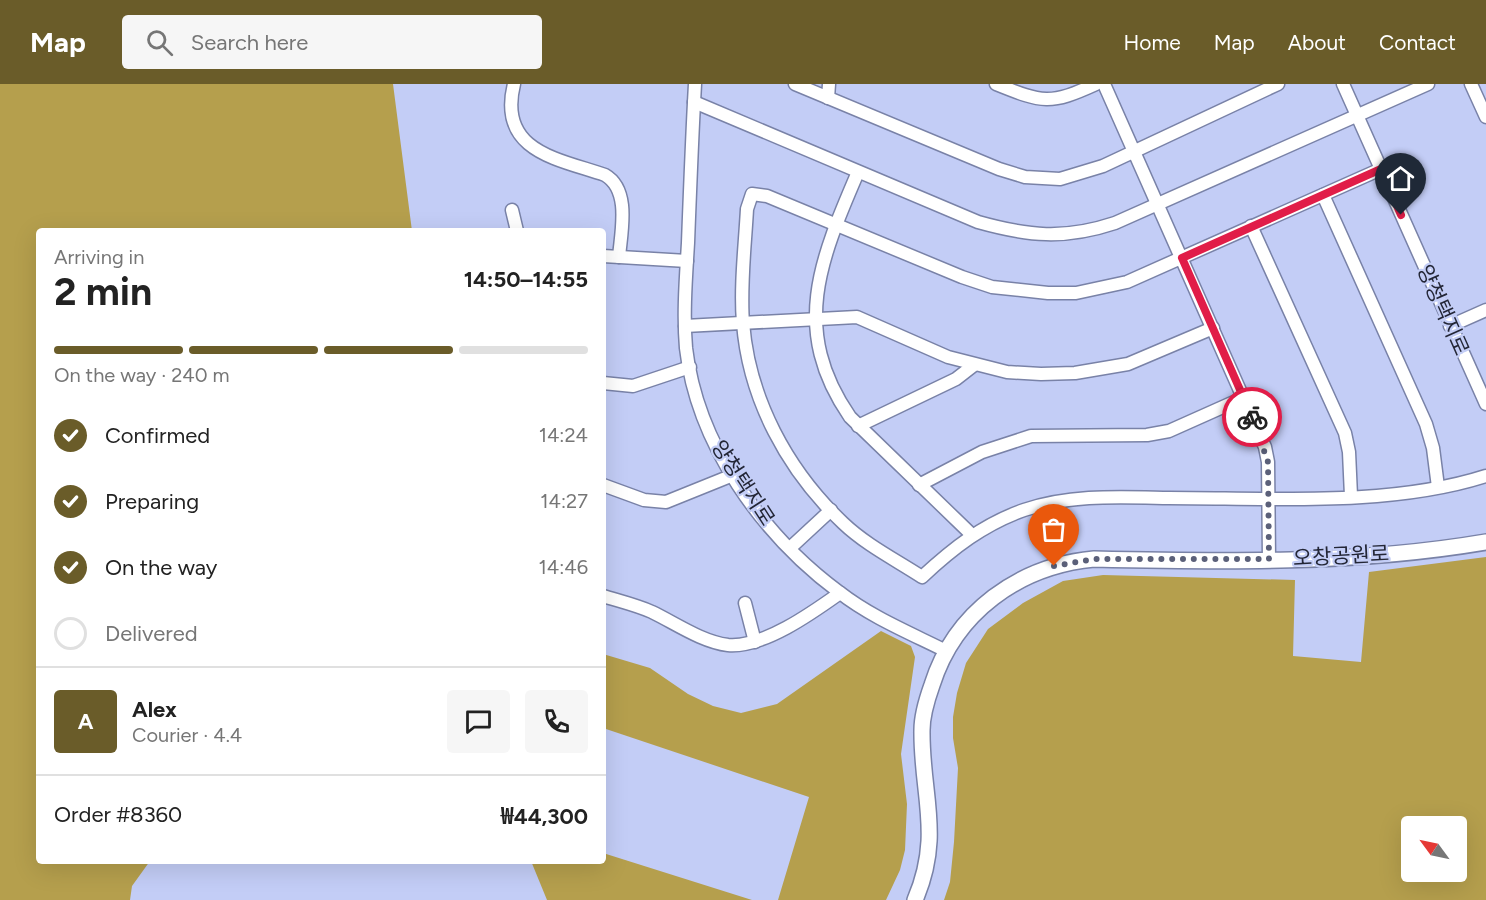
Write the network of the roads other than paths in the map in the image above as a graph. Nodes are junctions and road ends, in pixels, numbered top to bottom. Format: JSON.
{"nodes":[{"id":1,"x":514,"y":84,"type":"edge"},
{"id":2,"x":695,"y":84,"type":"edge"},
{"id":3,"x":795,"y":84,"type":"edge"},
{"id":4,"x":829,"y":84,"type":"edge"},
{"id":5,"x":996,"y":84,"type":"edge"},
{"id":6,"x":1096,"y":84,"type":"edge"},
{"id":7,"x":1104,"y":84,"type":"edge"},
{"id":8,"x":1278,"y":84,"type":"edge"},
{"id":9,"x":1343,"y":84,"type":"edge"},
{"id":10,"x":1428,"y":84,"type":"edge"},
{"id":11,"x":1471,"y":84,"type":"edge"},
{"id":12,"x":828,"y":98,"type":"junction"},
{"id":13,"x":694,"y":102,"type":"junction"},
{"id":14,"x":1357,"y":116,"type":"junction"},
{"id":15,"x":1486,"y":117,"type":"edge"},
{"id":16,"x":1134,"y":151,"type":"junction"},
{"id":17,"x":1381,"y":169,"type":"junction"},
{"id":18,"x":858,"y":172,"type":"junction"},
{"id":19,"x":1323,"y":195,"type":"junction"},
{"id":20,"x":1158,"y":204,"type":"junction"},
{"id":21,"x":512,"y":210,"type":"dead end"},
{"id":22,"x":836,"y":225,"type":"junction"},
{"id":23,"x":1251,"y":226,"type":"junction"},
{"id":24,"x":516,"y":228,"type":"edge"},
{"id":25,"x":606,"y":256,"type":"edge"},
{"id":26,"x":619,"y":257,"type":"junction"},
{"id":27,"x":1182,"y":258,"type":"junction"},
{"id":28,"x":687,"y":261,"type":"junction"},
{"id":29,"x":1486,"y":310,"type":"edge"},
{"id":30,"x":816,"y":319,"type":"junction"},
{"id":31,"x":743,"y":323,"type":"junction"},
{"id":32,"x":1450,"y":326,"type":"junction"},
{"id":33,"x":685,"y":327,"type":"junction"},
{"id":34,"x":1213,"y":328,"type":"junction"},
{"id":35,"x":974,"y":365,"type":"junction"},
{"id":36,"x":690,"y":367,"type":"junction"},
{"id":37,"x":606,"y":383,"type":"edge"},
{"id":38,"x":1243,"y":398,"type":"junction"},
{"id":39,"x":1486,"y":404,"type":"edge"},
{"id":40,"x":858,"y":426,"type":"junction"},
{"id":41,"x":733,"y":475,"type":"junction"},
{"id":42,"x":1486,"y":476,"type":"edge"},
{"id":43,"x":919,"y":485,"type":"junction"},
{"id":44,"x":606,"y":486,"type":"edge"},
{"id":45,"x":1438,"y":487,"type":"junction"},
{"id":46,"x":1351,"y":496,"type":"junction"},
{"id":47,"x":1269,"y":498,"type":"junction"},
{"id":48,"x":831,"y":510,"type":"junction"},
{"id":49,"x":972,"y":535,"type":"junction"},
{"id":50,"x":1486,"y":543,"type":"edge"},
{"id":51,"x":790,"y":548,"type":"junction"},
{"id":52,"x":1269,"y":559,"type":"junction"},
{"id":53,"x":840,"y":593,"type":"junction"},
{"id":54,"x":606,"y":597,"type":"edge"},
{"id":55,"x":745,"y":603,"type":"dead end"},
{"id":56,"x":755,"y":642,"type":"junction"},
{"id":57,"x":946,"y":651,"type":"junction"},
{"id":58,"x":915,"y":900,"type":"edge"}],
"edges":[{"from":1,"to":26,"type":"street"},
{"from":2,"to":13,"type":"street","name":"양청택지로"},
{"from":3,"to":12,"type":"street"},
{"from":4,"to":12,"type":"street"},
{"from":5,"to":6,"type":"street"},
{"from":7,"to":16,"type":"street"},
{"from":8,"to":16,"type":"street"},
{"from":9,"to":14,"type":"street","name":"양청택지로"},
{"from":10,"to":14,"type":"street"},
{"from":11,"to":15,"type":"street"},
{"from":12,"to":16,"type":"street"},
{"from":13,"to":18,"type":"street"},
{"from":13,"to":28,"type":"street","name":"양청택지로"},
{"from":14,"to":17,"type":"street","name":"양청택지로"},
{"from":14,"to":20,"type":"street"},
{"from":16,"to":20,"type":"street"},
{"from":17,"to":19,"type":"street"},
{"from":17,"to":32,"type":"street","name":"양청택지로"},
{"from":18,"to":20,"type":"street"},
{"from":18,"to":22,"type":"street"},
{"from":19,"to":23,"type":"street"},
{"from":19,"to":45,"type":"street"},
{"from":20,"to":27,"type":"street"},
{"from":21,"to":24,"type":"street"},
{"from":22,"to":27,"type":"street"},
{"from":22,"to":30,"type":"street"},
{"from":22,"to":31,"type":"street"},
{"from":23,"to":27,"type":"street"},
{"from":23,"to":46,"type":"street"},
{"from":25,"to":26,"type":"street"},
{"from":26,"to":28,"type":"street"},
{"from":27,"to":34,"type":"street"},
{"from":28,"to":33,"type":"street","name":"양청택지로"},
{"from":29,"to":32,"type":"street"},
{"from":30,"to":31,"type":"street"},
{"from":30,"to":35,"type":"street"},
{"from":30,"to":40,"type":"street"},
{"from":31,"to":33,"type":"street"},
{"from":31,"to":48,"type":"street"},
{"from":32,"to":39,"type":"street","name":"양청택지로"},
{"from":33,"to":36,"type":"street","name":"양청택지로"},
{"from":34,"to":35,"type":"street"},
{"from":34,"to":38,"type":"street"},
{"from":35,"to":40,"type":"street"},
{"from":36,"to":37,"type":"street"},
{"from":36,"to":41,"type":"street","name":"양청택지로"},
{"from":38,"to":43,"type":"street"},
{"from":38,"to":47,"type":"street"},
{"from":40,"to":43,"type":"street"},
{"from":41,"to":44,"type":"street"},
{"from":41,"to":51,"type":"street","name":"양청택지로"},
{"from":42,"to":45,"type":"street"},
{"from":43,"to":49,"type":"street"},
{"from":45,"to":46,"type":"street"},
{"from":46,"to":47,"type":"street"},
{"from":47,"to":49,"type":"street"},
{"from":47,"to":52,"type":"street"},
{"from":48,"to":49,"type":"street"},
{"from":48,"to":51,"type":"street"},
{"from":50,"to":52,"type":"street","name":"오창공원로"},
{"from":51,"to":53,"type":"street","name":"양청택지로"},
{"from":52,"to":57,"type":"street","name":"오창공원로"},
{"from":53,"to":56,"type":"street"},
{"from":53,"to":57,"type":"street","name":"양청택지로"},
{"from":54,"to":56,"type":"street"},
{"from":55,"to":56,"type":"street"},
{"from":57,"to":58,"type":"street","name":"오창공원로"}]}
